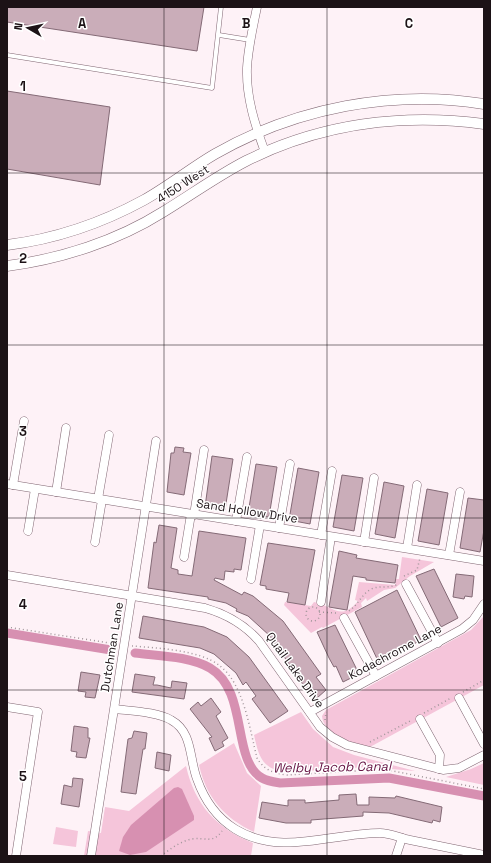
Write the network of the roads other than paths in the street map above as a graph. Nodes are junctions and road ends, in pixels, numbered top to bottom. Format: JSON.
{"nodes":[{"id":1,"x":221,"y":7,"type":"edge"},
{"id":2,"x":257,"y":7,"type":"edge"},
{"id":3,"x":219,"y":35,"type":"junction"},
{"id":4,"x":251,"y":40,"type":"junction"},
{"id":5,"x":7,"y":56,"type":"edge"},
{"id":6,"x":484,"y":104,"type":"edge"},
{"id":7,"x":484,"y":124,"type":"edge"},
{"id":8,"x":258,"y":133,"type":"junction"},
{"id":9,"x":265,"y":152,"type":"junction"},
{"id":10,"x":7,"y":245,"type":"edge"},
{"id":11,"x":7,"y":266,"type":"edge"},
{"id":12,"x":24,"y":421,"type":"dead end"},
{"id":13,"x":66,"y":428,"type":"dead end"},
{"id":14,"x":109,"y":435,"type":"dead end"},
{"id":15,"x":156,"y":441,"type":"dead end"},
{"id":16,"x":204,"y":450,"type":"dead end"},
{"id":17,"x":247,"y":457,"type":"dead end"},
{"id":18,"x":290,"y":464,"type":"dead end"},
{"id":19,"x":332,"y":471,"type":"dead end"},
{"id":20,"x":374,"y":478,"type":"dead end"},
{"id":21,"x":10,"y":485,"type":"edge"},
{"id":22,"x":417,"y":485,"type":"dead end"},
{"id":23,"x":35,"y":489,"type":"junction"},
{"id":24,"x":56,"y":492,"type":"junction"},
{"id":25,"x":460,"y":492,"type":"dead end"},
{"id":26,"x":100,"y":499,"type":"junction"},
{"id":27,"x":146,"y":507,"type":"junction"},
{"id":28,"x":193,"y":514,"type":"junction"},
{"id":29,"x":236,"y":521,"type":"junction"},
{"id":30,"x":260,"y":525,"type":"junction"},
{"id":31,"x":279,"y":528,"type":"junction"},
{"id":32,"x":28,"y":531,"type":"dead end"},
{"id":33,"x":321,"y":535,"type":"junction"},
{"id":34,"x":331,"y":537,"type":"junction"},
{"id":35,"x":95,"y":542,"type":"dead end"},
{"id":36,"x":364,"y":542,"type":"junction"},
{"id":37,"x":406,"y":548,"type":"junction"},
{"id":38,"x":449,"y":555,"type":"junction"},
{"id":39,"x":184,"y":557,"type":"dead end"},
{"id":40,"x":484,"y":561,"type":"edge"},
{"id":41,"x":7,"y":575,"type":"edge"},
{"id":42,"x":251,"y":579,"type":"dead end"},
{"id":43,"x":403,"y":582,"type":"road end"},
{"id":44,"x":132,"y":596,"type":"junction"},
{"id":45,"x":320,"y":602,"type":"dead end"},
{"id":46,"x":484,"y":604,"type":"edge"},
{"id":47,"x":345,"y":614,"type":"road end"},
{"id":48,"x":438,"y":643,"type":"junction"},
{"id":49,"x":376,"y":676,"type":"junction"},
{"id":50,"x":459,"y":698,"type":"dead end"},
{"id":51,"x":7,"y":707,"type":"edge"},
{"id":52,"x":115,"y":709,"type":"junction"},
{"id":53,"x":310,"y":712,"type":"junction"},
{"id":54,"x":420,"y":719,"type":"dead end"},
{"id":55,"x":484,"y":744,"type":"edge"},
{"id":56,"x":484,"y":754,"type":"edge"},
{"id":57,"x":440,"y":769,"type":"junction"},
{"id":58,"x":402,"y":838,"type":"junction"},
{"id":59,"x":472,"y":854,"type":"edge"},
{"id":60,"x":484,"y":855,"type":"edge"},
{"id":61,"x":16,"y":856,"type":"edge"},
{"id":62,"x":91,"y":856,"type":"edge"},
{"id":63,"x":396,"y":856,"type":"edge"}],
"edges":[{"from":1,"to":3,"type":"lane"},
{"from":2,"to":4,"type":"street"},
{"from":3,"to":4,"type":"lane"},
{"from":3,"to":5,"type":"lane"},
{"from":4,"to":8,"type":"street"},
{"from":6,"to":8,"type":"street","name":"4150 West"},
{"from":7,"to":9,"type":"street","name":"4150 West"},
{"from":8,"to":9,"type":"street"},
{"from":8,"to":10,"type":"street","name":"4150 West"},
{"from":9,"to":11,"type":"street","name":"4150 West"},
{"from":12,"to":21,"type":"street"},
{"from":13,"to":24,"type":"street"},
{"from":14,"to":26,"type":"street"},
{"from":15,"to":27,"type":"street","name":"Dutchman Lane"},
{"from":16,"to":28,"type":"street"},
{"from":17,"to":29,"type":"street"},
{"from":18,"to":31,"type":"street"},
{"from":19,"to":33,"type":"street"},
{"from":20,"to":36,"type":"street"},
{"from":21,"to":23,"type":"street","name":"Sand Hollow Drive"},
{"from":22,"to":37,"type":"street"},
{"from":23,"to":24,"type":"street","name":"Sand Hollow Drive"},
{"from":23,"to":32,"type":"street"},
{"from":24,"to":26,"type":"street","name":"Sand Hollow Drive"},
{"from":25,"to":38,"type":"street"},
{"from":26,"to":27,"type":"street","name":"Sand Hollow Drive"},
{"from":26,"to":35,"type":"street"},
{"from":27,"to":28,"type":"street","name":"Sand Hollow Drive"},
{"from":27,"to":44,"type":"street","name":"Dutchman Lane"},
{"from":28,"to":29,"type":"street","name":"Sand Hollow Drive"},
{"from":28,"to":39,"type":"street"},
{"from":29,"to":30,"type":"street","name":"Sand Hollow Drive"},
{"from":30,"to":31,"type":"street","name":"Sand Hollow Drive"},
{"from":30,"to":42,"type":"street"},
{"from":31,"to":33,"type":"street","name":"Sand Hollow Drive"},
{"from":33,"to":34,"type":"street","name":"Sand Hollow Drive"},
{"from":34,"to":36,"type":"street","name":"Sand Hollow Drive"},
{"from":34,"to":45,"type":"street"},
{"from":36,"to":37,"type":"street","name":"Sand Hollow Drive"},
{"from":37,"to":38,"type":"street","name":"Sand Hollow Drive"},
{"from":38,"to":40,"type":"street","name":"Sand Hollow Drive"},
{"from":41,"to":44,"type":"street","name":"Quail Lake Drive"},
{"from":43,"to":48,"type":"street"},
{"from":44,"to":52,"type":"street","name":"Dutchman Lane"},
{"from":44,"to":53,"type":"street","name":"Quail Lake Drive"},
{"from":46,"to":48,"type":"street","name":"Kodachrome Lane"},
{"from":47,"to":49,"type":"street"},
{"from":48,"to":49,"type":"street","name":"Kodachrome Lane"},
{"from":49,"to":53,"type":"street","name":"Kodachrome Lane"},
{"from":50,"to":55,"type":"street"},
{"from":51,"to":61,"type":"street"},
{"from":52,"to":58,"type":"street"},
{"from":52,"to":62,"type":"street","name":"Dutchman Lane"},
{"from":53,"to":57,"type":"street","name":"Quail Lake Drive"},
{"from":54,"to":57,"type":"street"},
{"from":56,"to":57,"type":"street","name":"Quail Lake Drive"},
{"from":58,"to":59,"type":"street"},
{"from":58,"to":63,"type":"street"},
{"from":59,"to":60,"type":"street"}]}
